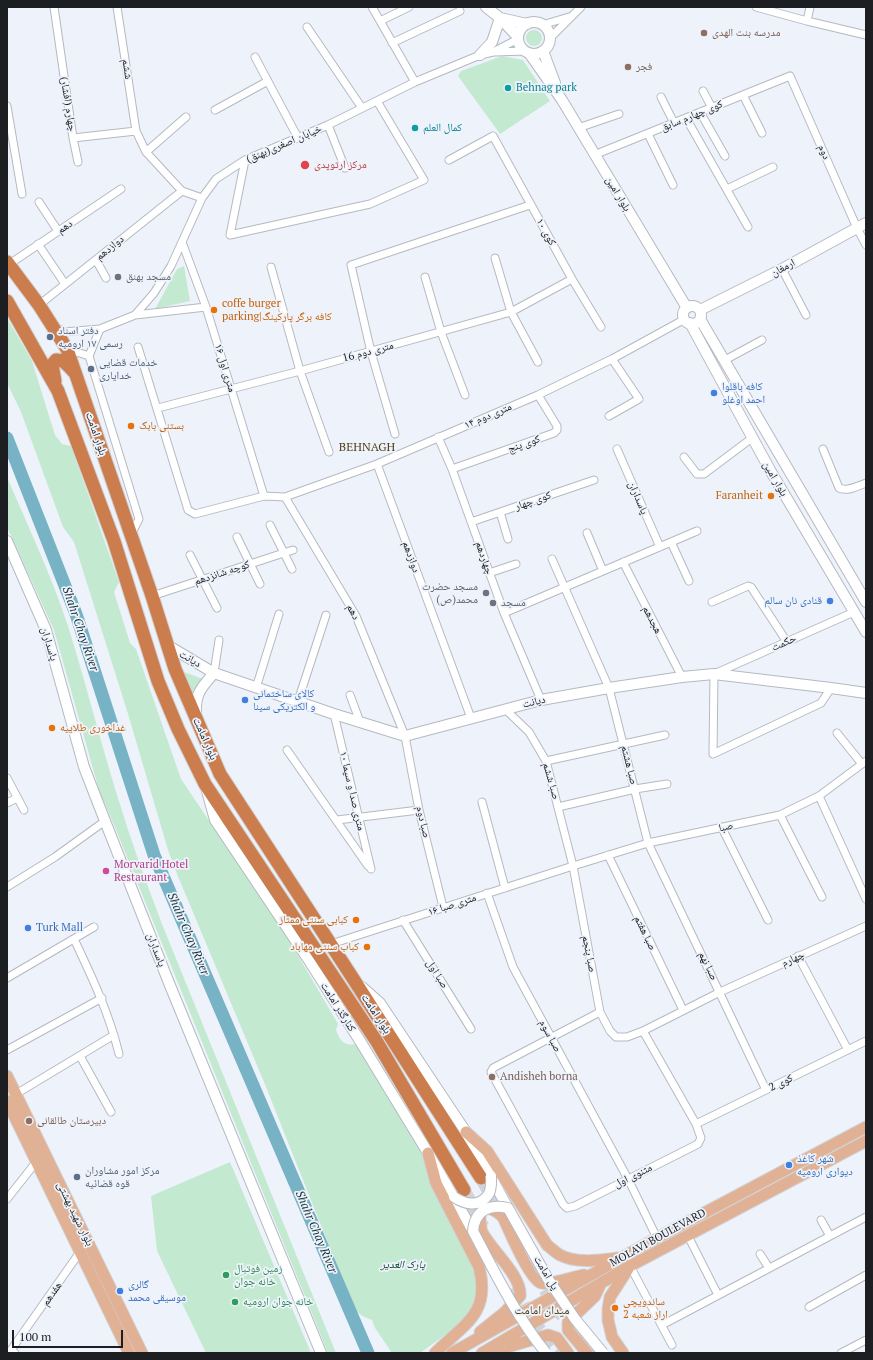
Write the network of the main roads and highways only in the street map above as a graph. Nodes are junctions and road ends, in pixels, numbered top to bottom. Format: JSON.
{"nodes":[{"id":1,"x":486,"y":7,"type":"edge"},
{"id":2,"x":500,"y":18,"type":"junction"},
{"id":3,"x":527,"y":24,"type":"junction"},
{"id":4,"x":518,"y":38,"type":"junction"},
{"id":5,"x":543,"y":51,"type":"junction"},
{"id":6,"x":527,"y":52,"type":"junction"},
{"id":7,"x":480,"y":55,"type":"road end"},
{"id":8,"x":562,"y":100,"type":"junction"},
{"id":9,"x":861,"y":226,"type":"edge"},
{"id":10,"x":8,"y":263,"type":"edge"},
{"id":11,"x":7,"y":301,"type":"edge"},
{"id":12,"x":694,"y":318,"type":"junction"},
{"id":13,"x":76,"y":375,"type":"junction"},
{"id":14,"x":58,"y":391,"type":"junction"},
{"id":15,"x":7,"y":541,"type":"edge"},
{"id":16,"x":866,"y":602,"type":"edge"},
{"id":17,"x":866,"y":606,"type":"edge"},
{"id":18,"x":854,"y":612,"type":"junction"},
{"id":19,"x":866,"y":632,"type":"edge"},
{"id":20,"x":167,"y":646,"type":"junction"},
{"id":21,"x":214,"y":673,"type":"junction"},
{"id":22,"x":866,"y":694,"type":"edge"},
{"id":23,"x":196,"y":720,"type":"junction"},
{"id":24,"x":205,"y":784,"type":"junction"},
{"id":25,"x":354,"y":980,"type":"junction"},
{"id":26,"x":7,"y":1076,"type":"edge"},
{"id":27,"x":12,"y":1098,"type":"edge"},
{"id":28,"x":866,"y":1127,"type":"edge"},
{"id":29,"x":466,"y":1132,"type":"junction"},
{"id":30,"x":33,"y":1141,"type":"junction"},
{"id":31,"x":866,"y":1141,"type":"edge"},
{"id":32,"x":428,"y":1153,"type":"junction"},
{"id":33,"x":486,"y":1178,"type":"junction"},
{"id":34,"x":459,"y":1194,"type":"junction"},
{"id":35,"x":508,"y":1208,"type":"junction"},
{"id":36,"x":484,"y":1211,"type":"junction"},
{"id":37,"x":472,"y":1231,"type":"junction"},
{"id":38,"x":627,"y":1262,"type":"junction"},
{"id":39,"x":594,"y":1273,"type":"junction"},
{"id":40,"x":601,"y":1283,"type":"junction"},
{"id":41,"x":468,"y":1344,"type":"junction"},
{"id":42,"x":129,"y":1353,"type":"edge"},
{"id":43,"x":142,"y":1353,"type":"edge"},
{"id":44,"x":321,"y":1353,"type":"edge"},
{"id":45,"x":435,"y":1353,"type":"edge"},
{"id":46,"x":452,"y":1353,"type":"edge"},
{"id":47,"x":482,"y":1353,"type":"edge"},
{"id":48,"x":488,"y":1353,"type":"edge"},
{"id":49,"x":546,"y":1353,"type":"edge"},
{"id":50,"x":568,"y":1353,"type":"edge"},
{"id":51,"x":587,"y":1353,"type":"edge"},
{"id":52,"x":603,"y":1353,"type":"edge"},
{"id":53,"x":623,"y":1353,"type":"edge"}],
"edges":[{"from":1,"to":2,"type":"main road"},
{"from":2,"to":3,"type":"main road"},
{"from":2,"to":4,"type":"main road"},
{"from":2,"to":7,"type":"main road"},
{"from":3,"to":4,"type":"main road"},
{"from":3,"to":5,"type":"main road"},
{"from":4,"to":6,"type":"main road"},
{"from":5,"to":6,"type":"main road"},
{"from":5,"to":8,"type":"main road"},
{"from":6,"to":8,"type":"main road"},
{"from":8,"to":12,"type":"main road","name":"بلوار امین"},
{"from":9,"to":12,"type":"main road","name":"ارمغان"},
{"from":10,"to":13,"type":"highway","name":"بلوار امامت"},
{"from":11,"to":14,"type":"highway","name":"بلوار امامت"},
{"from":12,"to":16,"type":"main road","name":"بلوار امین"},
{"from":12,"to":18,"type":"main road","name":"بلوار امین"},
{"from":13,"to":14,"type":"highway"},
{"from":13,"to":20,"type":"highway","name":"بلوار امامت"},
{"from":14,"to":24,"type":"highway","name":"بلوار امامت"},
{"from":15,"to":44,"type":"main road","name":"پاسداران"},
{"from":17,"to":18,"type":"main road"},
{"from":18,"to":19,"type":"main road","name":"بلوار امین"},
{"from":20,"to":21,"type":"main road","name":"دیانت"},
{"from":20,"to":23,"type":"highway","name":"بلوار امامت"},
{"from":21,"to":22,"type":"main road","name":"دیانت"},
{"from":21,"to":23,"type":"main road","name":"دیانت"},
{"from":23,"to":25,"type":"highway","name":"بلوار امامت"},
{"from":24,"to":32,"type":"main road","name":"کنارگذر امامت"},
{"from":24,"to":34,"type":"highway","name":"بلوار امامت"},
{"from":25,"to":29,"type":"main road"},
{"from":25,"to":33,"type":"highway","name":"بلوار امامت"},
{"from":26,"to":27,"type":"main road","name":"بلوار شهید بهشتی"},
{"from":27,"to":30,"type":"main road","name":"بلوار شهید بهشتی"},
{"from":28,"to":38,"type":"main road","name":"MOLAVI BOULEVARD"},
{"from":29,"to":33,"type":"main road"},
{"from":29,"to":38,"type":"main road"},
{"from":30,"to":42,"type":"main road","name":"بلوار شهید بهشتی"},
{"from":30,"to":43,"type":"main road","name":"بلوار شهید بهشتی"},
{"from":31,"to":38,"type":"main road","name":"MOLAVI BOULEVARD"},
{"from":32,"to":34,"type":"main road","name":"کنارگذر امامت"},
{"from":32,"to":45,"type":"main road"},
{"from":33,"to":34,"type":"main road","bridge":true},
{"from":33,"to":35,"type":"main road"},
{"from":34,"to":37,"type":"main road","name":"کنارگذر امامت"},
{"from":35,"to":36,"type":"main road","bridge":true},
{"from":35,"to":52,"type":"main road","name":"پل امامت","bridge":true},
{"from":36,"to":37,"type":"main road","bridge":true},
{"from":36,"to":39,"type":"main road"},
{"from":36,"to":41,"type":"main road"},
{"from":37,"to":49,"type":"main road","bridge":true},
{"from":38,"to":39,"type":"main road","name":"MOLAVI BOULEVARD"},
{"from":38,"to":40,"type":"main road","name":"MOLAVI BOULEVARD"},
{"from":38,"to":53,"type":"main road"},
{"from":39,"to":41,"type":"main road","name":"MOLAVI BOULEVARD"},
{"from":40,"to":47,"type":"main road","name":"MOLAVI BOULEVARD"},
{"from":40,"to":51,"type":"main road"},
{"from":41,"to":46,"type":"main road","name":"MOLAVI BOULEVARD"},
{"from":48,"to":50,"type":"main road"}]}
